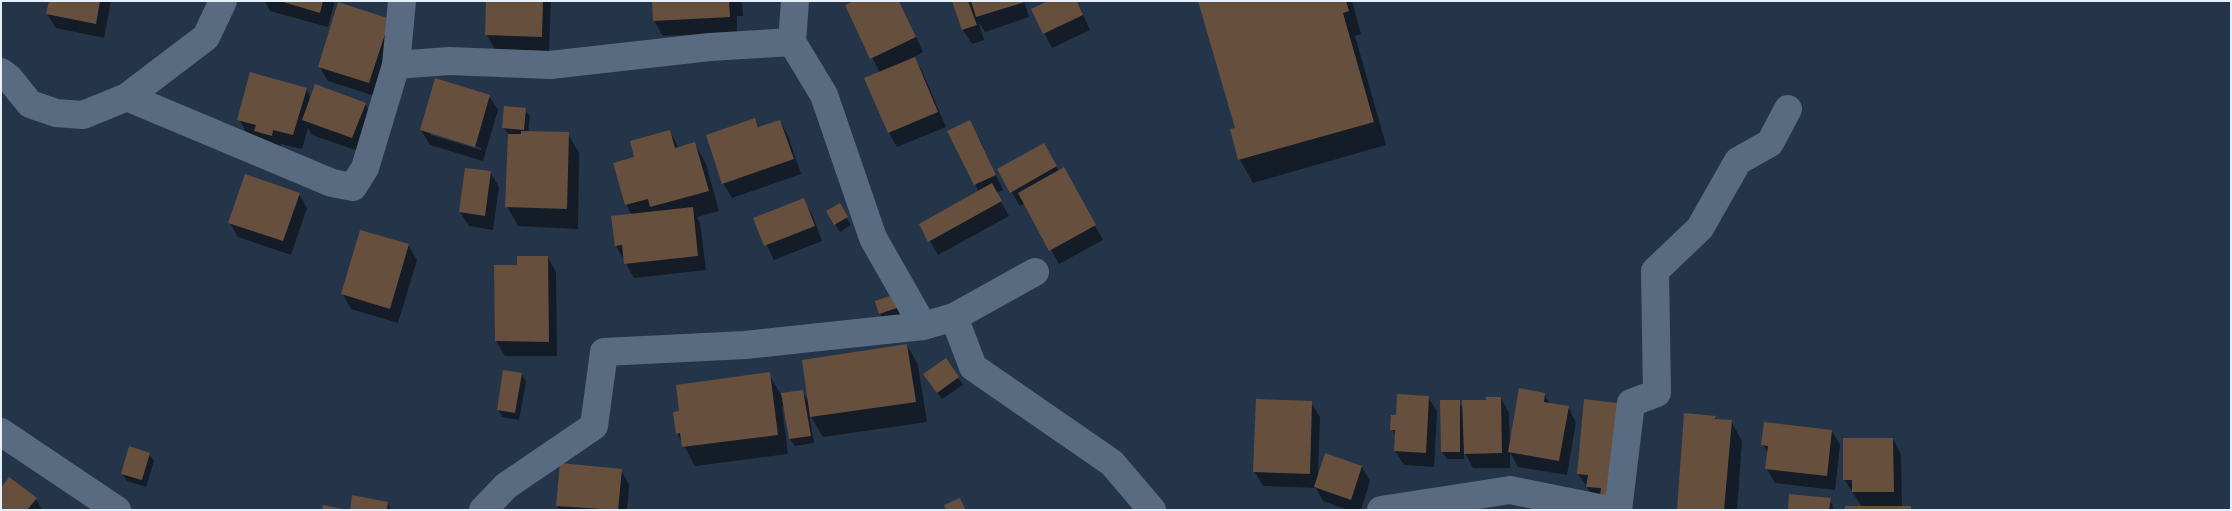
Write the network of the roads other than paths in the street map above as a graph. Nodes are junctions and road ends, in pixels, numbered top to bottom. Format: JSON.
{"nodes":[{"id":1,"x":223,"y":1,"type":"edge"},
{"id":2,"x":402,"y":1,"type":"edge"},
{"id":3,"x":795,"y":1,"type":"edge"},
{"id":4,"x":792,"y":42,"type":"junction"},
{"id":5,"x":396,"y":65,"type":"junction"},
{"id":6,"x":1,"y":72,"type":"edge"},
{"id":7,"x":127,"y":97,"type":"junction"},
{"id":8,"x":1788,"y":109,"type":"dead end"},
{"id":9,"x":1035,"y":272,"type":"dead end"},
{"id":10,"x":954,"y":317,"type":"junction"},
{"id":11,"x":923,"y":326,"type":"junction"},
{"id":12,"x":1,"y":432,"type":"edge"},
{"id":13,"x":117,"y":510,"type":"edge"},
{"id":14,"x":483,"y":510,"type":"edge"},
{"id":15,"x":1152,"y":510,"type":"edge"},
{"id":16,"x":1381,"y":510,"type":"edge"},
{"id":17,"x":1609,"y":510,"type":"edge"},
{"id":18,"x":1618,"y":510,"type":"edge"}],
"edges":[{"from":1,"to":7,"type":"street"},
{"from":2,"to":5,"type":"street"},
{"from":3,"to":4,"type":"street"},
{"from":4,"to":5,"type":"street"},
{"from":4,"to":11,"type":"street"},
{"from":5,"to":7,"type":"street"},
{"from":6,"to":7,"type":"street"},
{"from":8,"to":18,"type":"street"},
{"from":9,"to":10,"type":"street"},
{"from":10,"to":11,"type":"street"},
{"from":10,"to":15,"type":"street"},
{"from":11,"to":14,"type":"street"},
{"from":12,"to":13,"type":"street"},
{"from":16,"to":17,"type":"street"}]}
